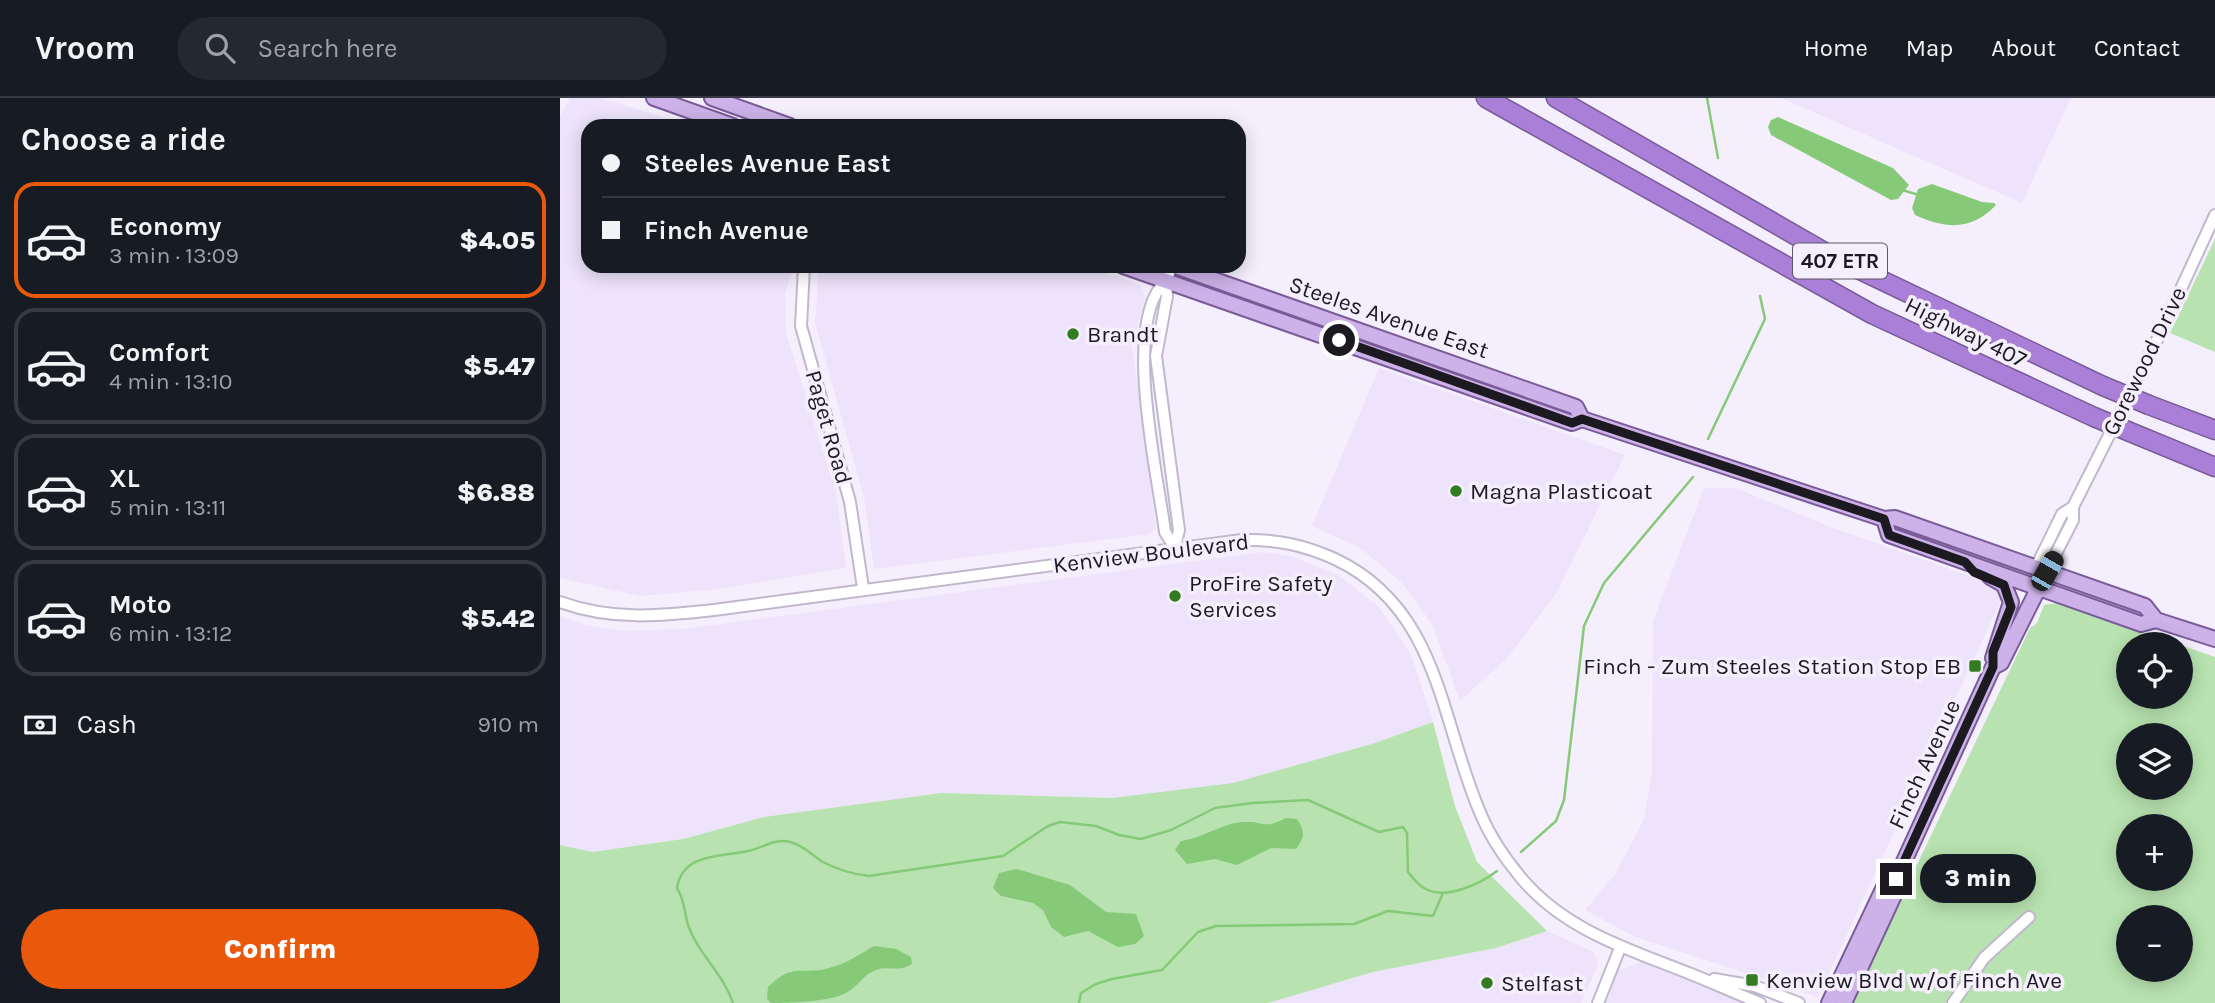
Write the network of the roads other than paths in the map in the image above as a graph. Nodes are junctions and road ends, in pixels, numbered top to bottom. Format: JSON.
{"nodes":[{"id":1,"x":654,"y":98,"type":"edge"},
{"id":2,"x":712,"y":98,"type":"edge"},
{"id":3,"x":1486,"y":98,"type":"edge"},
{"id":4,"x":1556,"y":98,"type":"edge"},
{"id":5,"x":713,"y":119,"type":"edge"},
{"id":6,"x":770,"y":119,"type":"edge"},
{"id":7,"x":2215,"y":215,"type":"edge"},
{"id":8,"x":804,"y":273,"type":"edge"},
{"id":9,"x":1143,"y":273,"type":"edge"},
{"id":10,"x":1170,"y":273,"type":"edge"},
{"id":11,"x":1194,"y":273,"type":"edge"},
{"id":12,"x":1166,"y":281,"type":"junction"},
{"id":13,"x":1161,"y":387,"type":"junction"},
{"id":14,"x":1146,"y":390,"type":"junction"},
{"id":15,"x":1582,"y":419,"type":"junction"},
{"id":16,"x":2215,"y":430,"type":"edge"},
{"id":17,"x":2215,"y":467,"type":"edge"},
{"id":18,"x":1884,"y":519,"type":"junction"},
{"id":19,"x":1175,"y":548,"type":"junction"},
{"id":20,"x":1965,"y":562,"type":"junction"},
{"id":21,"x":2041,"y":569,"type":"junction"},
{"id":22,"x":2032,"y":586,"type":"junction"},
{"id":23,"x":863,"y":588,"type":"junction"},
{"id":24,"x":560,"y":602,"type":"edge"},
{"id":25,"x":2156,"y":620,"type":"junction"},
{"id":26,"x":2215,"y":639,"type":"edge"},
{"id":27,"x":1993,"y":663,"type":"junction"},
{"id":28,"x":1896,"y":879,"type":"junction"},
{"id":29,"x":2029,"y":917,"type":"dead end"},
{"id":30,"x":1620,"y":948,"type":"junction"},
{"id":31,"x":1691,"y":974,"type":"junction"},
{"id":32,"x":1598,"y":1003,"type":"edge"},
{"id":33,"x":1760,"y":1003,"type":"edge"},
{"id":34,"x":1799,"y":1003,"type":"edge"},
{"id":35,"x":1829,"y":1003,"type":"edge"},
{"id":36,"x":1844,"y":1003,"type":"edge"},
{"id":37,"x":1953,"y":1003,"type":"edge"}],
"edges":[{"from":1,"to":5,"type":"main road"},
{"from":2,"to":6,"type":"main road"},
{"from":3,"to":17,"type":"highway","name":"Highway 407","number":"407 ETR","bridge":true},
{"from":4,"to":16,"type":"highway","name":"Highway 407","number":"407 ETR","bridge":true},
{"from":7,"to":21,"type":"street","name":"Gorewood Drive"},
{"from":8,"to":23,"type":"street","name":"Paget Road"},
{"from":9,"to":12,"type":"main road","name":"Steeles Avenue East"},
{"from":10,"to":12,"type":"street"},
{"from":11,"to":15,"type":"main road","name":"Steeles Avenue East"},
{"from":12,"to":13,"type":"street"},
{"from":12,"to":14,"type":"street"},
{"from":12,"to":15,"type":"main road","name":"Steeles Avenue East"},
{"from":13,"to":14,"type":"street"},
{"from":13,"to":19,"type":"street"},
{"from":14,"to":19,"type":"street"},
{"from":15,"to":18,"type":"main road","name":"Steeles Avenue East"},
{"from":18,"to":20,"type":"main road","name":"Steeles Avenue East"},
{"from":18,"to":21,"type":"main road","name":"Steeles Avenue East"},
{"from":19,"to":23,"type":"street","name":"Kenview Boulevard"},
{"from":19,"to":30,"type":"street","name":"Kenview Boulevard"},
{"from":20,"to":22,"type":"main road","name":"Steeles Avenue East"},
{"from":20,"to":27,"type":"main road"},
{"from":21,"to":22,"type":"main road","name":"Finch Avenue"},
{"from":21,"to":25,"type":"main road","name":"Steeles Avenue East"},
{"from":22,"to":25,"type":"main road","name":"Steeles Avenue East"},
{"from":22,"to":27,"type":"main road","name":"Finch Avenue"},
{"from":23,"to":24,"type":"street","name":"Kenview Boulevard"},
{"from":25,"to":26,"type":"main road","name":"Steeles Avenue East"},
{"from":27,"to":28,"type":"main road","name":"Finch Avenue"},
{"from":28,"to":35,"type":"main road","name":"Finch Avenue"},
{"from":28,"to":36,"type":"main road","name":"Finch Avenue"},
{"from":29,"to":37,"type":"street"},
{"from":30,"to":31,"type":"street","name":"Kenview Boulevard"},
{"from":30,"to":32,"type":"street"},
{"from":31,"to":33,"type":"street","name":"Kenview Boulevard"},
{"from":31,"to":34,"type":"street","name":"Kenview Boulevard"}]}
